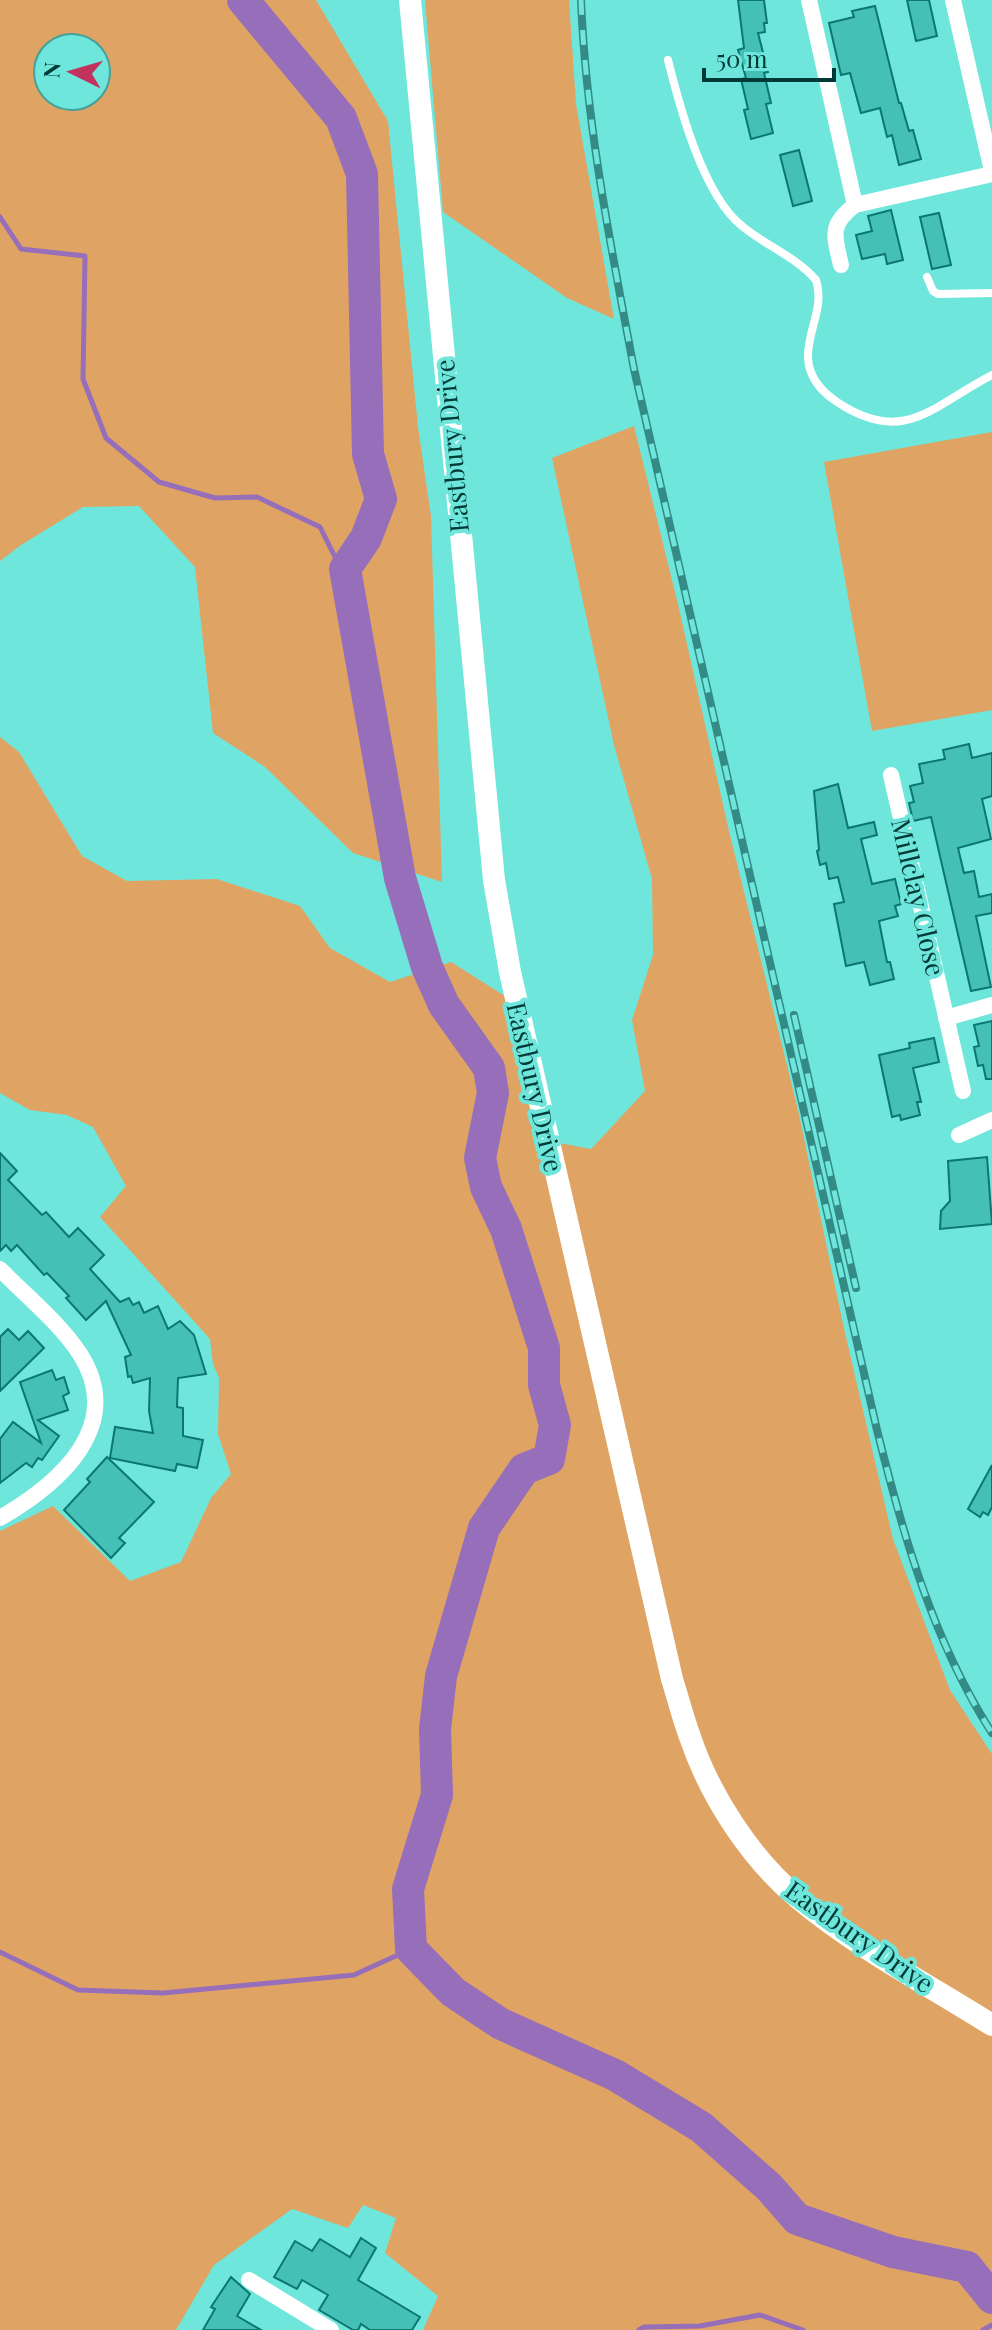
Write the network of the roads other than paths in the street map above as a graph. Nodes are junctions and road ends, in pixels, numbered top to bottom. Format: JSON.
{"nodes":[{"id":1,"x":410,"y":0,"type":"edge"},
{"id":2,"x":809,"y":0,"type":"edge"},
{"id":3,"x":953,"y":0,"type":"edge"},
{"id":4,"x":668,"y":60,"type":"dead end"},
{"id":5,"x":992,"y":172,"type":"edge"},
{"id":6,"x":855,"y":205,"type":"junction"},
{"id":7,"x":841,"y":265,"type":"dead end"},
{"id":8,"x":927,"y":277,"type":"dead end"},
{"id":9,"x":992,"y":293,"type":"edge"},
{"id":10,"x":992,"y":375,"type":"edge"},
{"id":11,"x":891,"y":775,"type":"dead end"},
{"id":12,"x":992,"y":1005,"type":"edge"},
{"id":13,"x":946,"y":1018,"type":"junction"},
{"id":14,"x":963,"y":1091,"type":"dead end"},
{"id":15,"x":992,"y":1120,"type":"edge"},
{"id":16,"x":959,"y":1135,"type":"dead end"},
{"id":17,"x":0,"y":1269,"type":"edge"},
{"id":18,"x":0,"y":1518,"type":"edge"},
{"id":19,"x":992,"y":2025,"type":"edge"},
{"id":20,"x":249,"y":2280,"type":"dead end"},
{"id":21,"x":331,"y":2330,"type":"edge"}],
"edges":[{"from":1,"to":19,"type":"street","name":"Eastbury Drive"},
{"from":2,"to":6,"type":"street"},
{"from":3,"to":5,"type":"street"},
{"from":4,"to":10,"type":"lane"},
{"from":5,"to":6,"type":"street"},
{"from":6,"to":7,"type":"street"},
{"from":8,"to":9,"type":"lane"},
{"from":11,"to":13,"type":"street","name":"Millclay Close"},
{"from":12,"to":13,"type":"street"},
{"from":13,"to":14,"type":"street","name":"Millclay Close"},
{"from":15,"to":16,"type":"street"},
{"from":17,"to":18,"type":"street"},
{"from":20,"to":21,"type":"street"}]}
